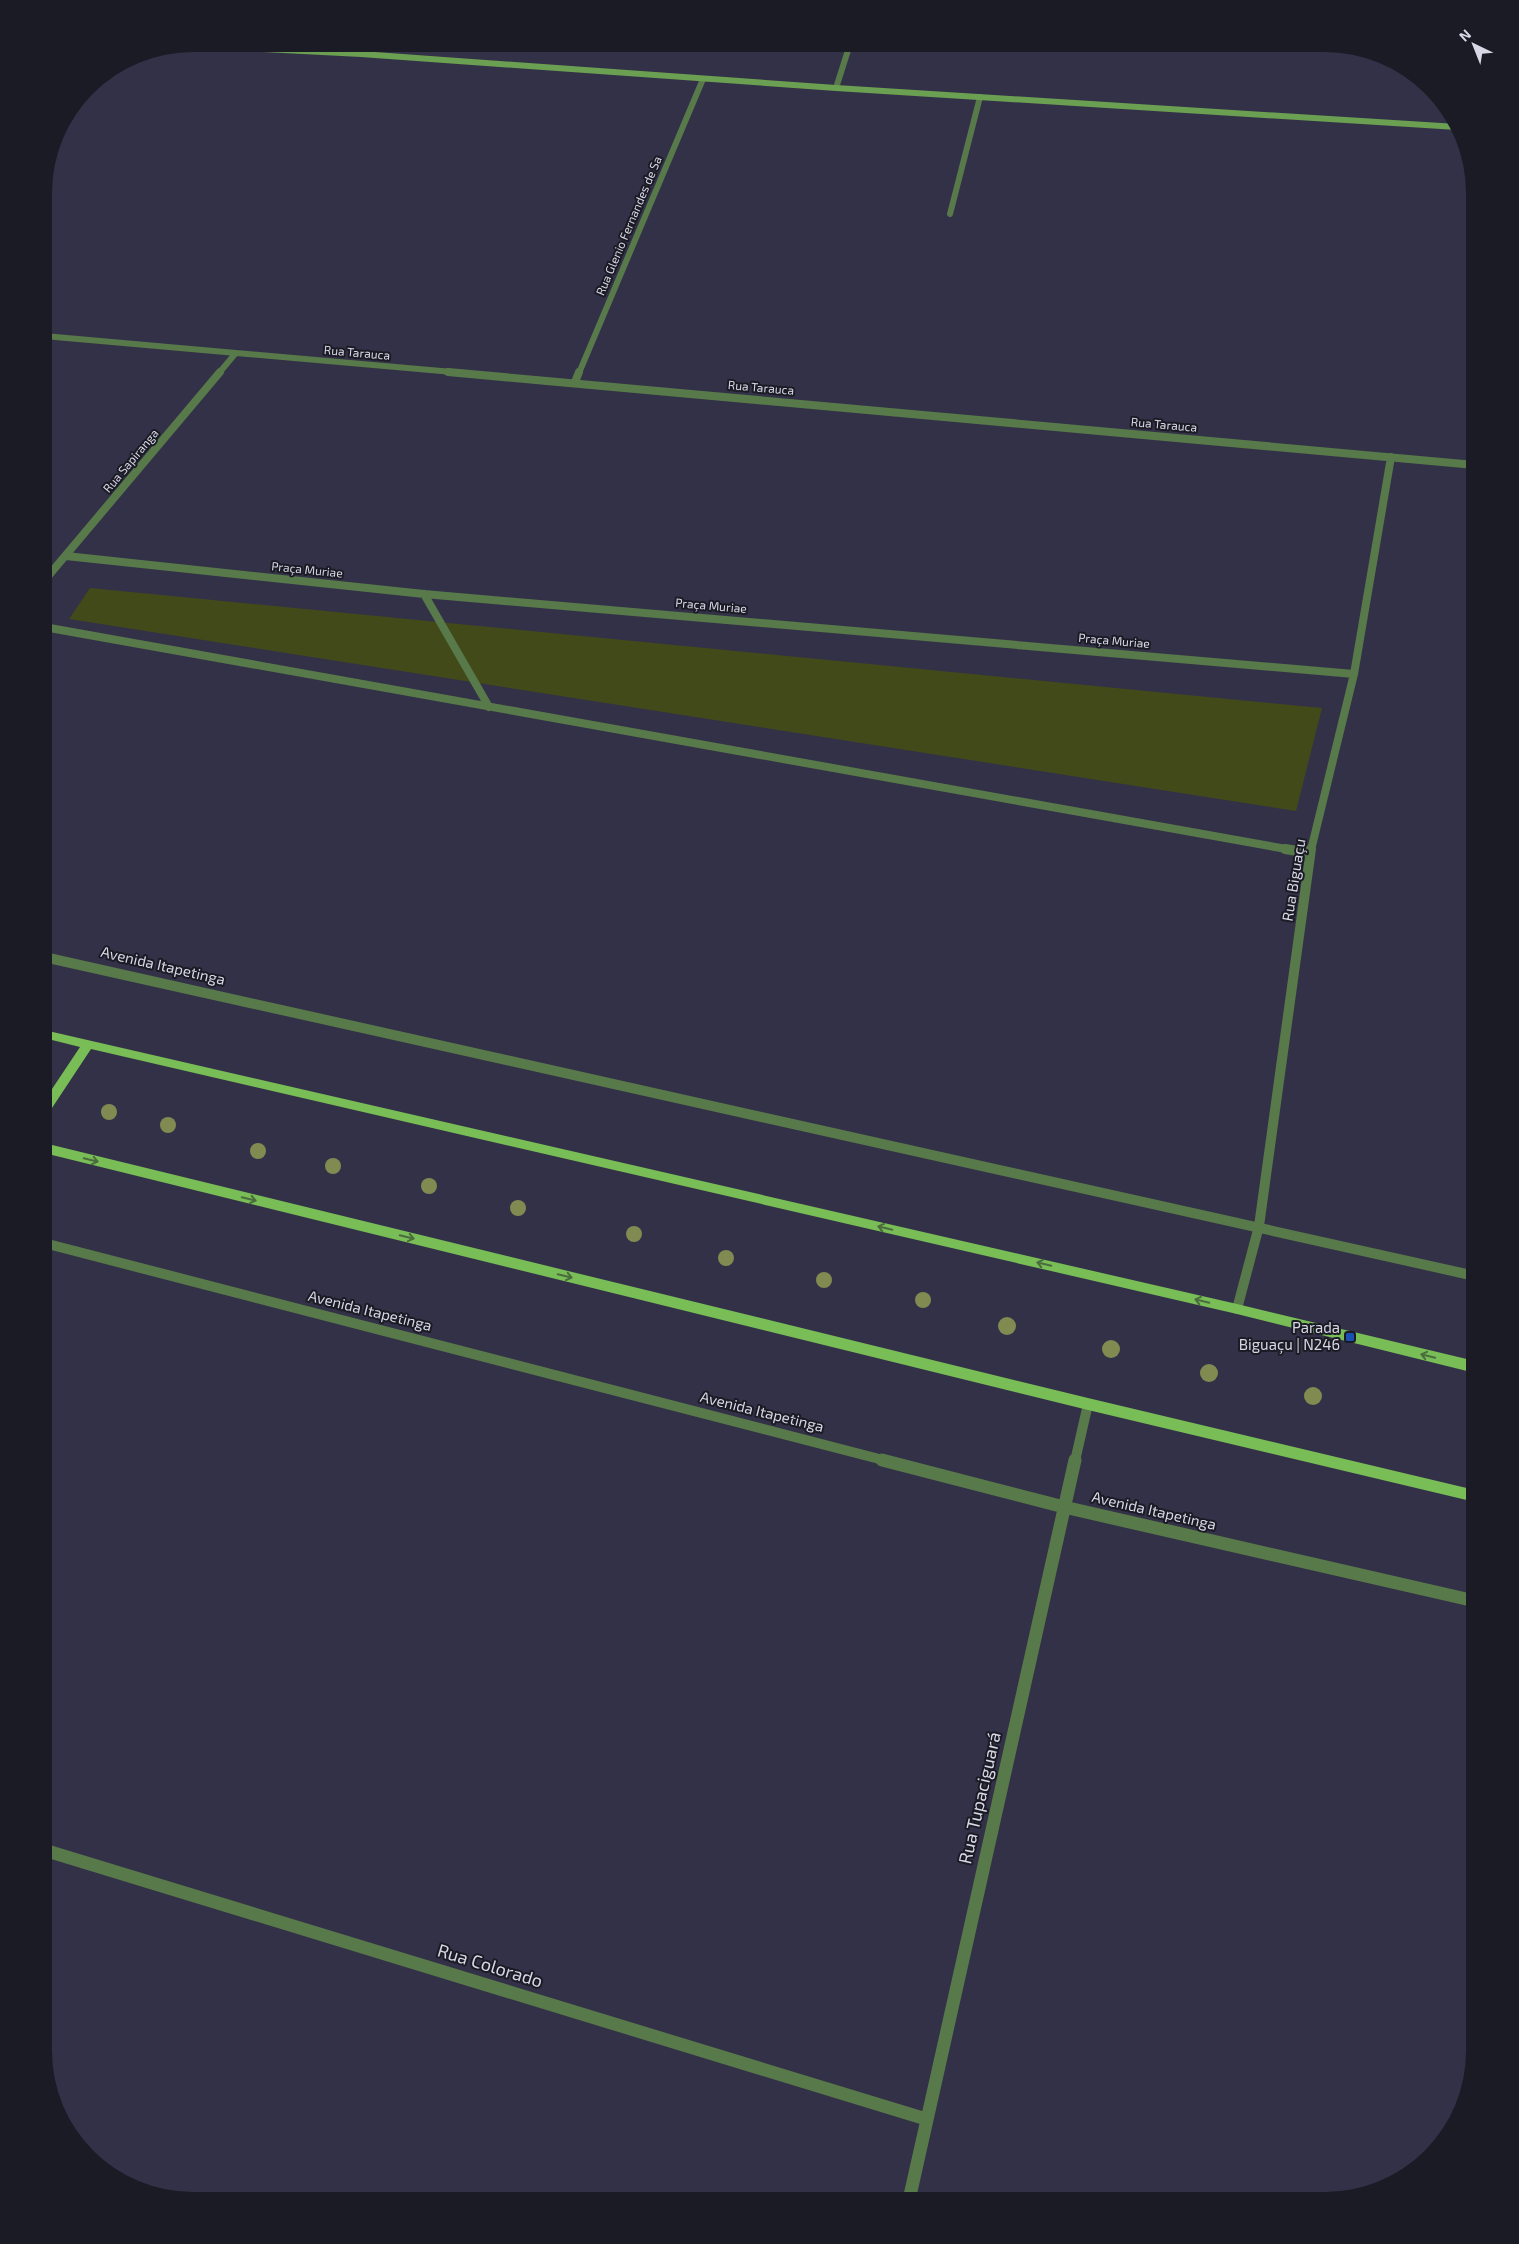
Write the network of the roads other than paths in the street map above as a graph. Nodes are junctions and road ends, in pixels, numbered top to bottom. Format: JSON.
{"nodes":[{"id":1,"x":318,"y":52,"type":"edge"},
{"id":2,"x":847,"y":53,"type":"edge"},
{"id":3,"x":703,"y":79,"type":"junction"},
{"id":4,"x":836,"y":88,"type":"junction"},
{"id":5,"x":980,"y":97,"type":"junction"},
{"id":6,"x":1450,"y":127,"type":"edge"},
{"id":7,"x":950,"y":214,"type":"dead end"},
{"id":8,"x":53,"y":337,"type":"edge"},
{"id":9,"x":235,"y":354,"type":"junction"},
{"id":10,"x":575,"y":382,"type":"junction"},
{"id":11,"x":1391,"y":457,"type":"junction"},
{"id":12,"x":1466,"y":464,"type":"edge"},
{"id":13,"x":66,"y":556,"type":"junction"},
{"id":14,"x":53,"y":571,"type":"edge"},
{"id":15,"x":424,"y":594,"type":"junction"},
{"id":16,"x":53,"y":629,"type":"edge"},
{"id":17,"x":1354,"y":674,"type":"junction"},
{"id":18,"x":489,"y":706,"type":"junction"},
{"id":19,"x":1310,"y":853,"type":"junction"},
{"id":20,"x":53,"y":959,"type":"edge"},
{"id":21,"x":53,"y":1036,"type":"edge"},
{"id":22,"x":88,"y":1044,"type":"junction"},
{"id":23,"x":53,"y":1097,"type":"edge"},
{"id":24,"x":53,"y":1150,"type":"edge"},
{"id":25,"x":1259,"y":1226,"type":"junction"},
{"id":26,"x":53,"y":1246,"type":"edge"},
{"id":27,"x":1466,"y":1274,"type":"edge"},
{"id":28,"x":1237,"y":1308,"type":"junction"},
{"id":29,"x":1466,"y":1365,"type":"edge"},
{"id":30,"x":1088,"y":1404,"type":"junction"},
{"id":31,"x":1466,"y":1494,"type":"edge"},
{"id":32,"x":1064,"y":1507,"type":"junction"},
{"id":33,"x":1466,"y":1599,"type":"edge"},
{"id":34,"x":53,"y":1853,"type":"edge"},
{"id":35,"x":926,"y":2118,"type":"junction"},
{"id":36,"x":911,"y":2192,"type":"edge"}],
"edges":[{"from":1,"to":3,"type":"main road"},
{"from":2,"to":4,"type":"street"},
{"from":3,"to":4,"type":"main road"},
{"from":3,"to":10,"type":"street","name":"Rua Glenio Fernandes de Sa"},
{"from":4,"to":5,"type":"main road"},
{"from":5,"to":6,"type":"main road"},
{"from":5,"to":7,"type":"street"},
{"from":8,"to":9,"type":"street","name":"Rua Tarauca"},
{"from":9,"to":10,"type":"street","name":"Rua Tarauca"},
{"from":9,"to":13,"type":"street","name":"Rua Sapiranga"},
{"from":10,"to":11,"type":"street","name":"Rua Tarauca"},
{"from":11,"to":12,"type":"street","name":"Rua Tarauca"},
{"from":11,"to":17,"type":"street","name":"Rua Biguaçu"},
{"from":13,"to":14,"type":"street","name":"Rua Sapiranga"},
{"from":13,"to":15,"type":"street","name":"Praça Muriae"},
{"from":15,"to":17,"type":"street","name":"Praça Muriae"},
{"from":15,"to":18,"type":"street"},
{"from":16,"to":18,"type":"street"},
{"from":17,"to":19,"type":"street","name":"Rua Biguaçu"},
{"from":18,"to":19,"type":"street"},
{"from":19,"to":25,"type":"street","name":"Rua Biguaçu"},
{"from":20,"to":25,"type":"street","name":"Avenida Itapetinga"},
{"from":21,"to":22,"type":"main road"},
{"from":22,"to":23,"type":"main road"},
{"from":28,"to":22,"type":"main road","one_way":true},
{"from":24,"to":30,"type":"main road","one_way":true},
{"from":25,"to":27,"type":"street","name":"Avenida Itapetinga"},
{"from":25,"to":28,"type":"street","name":"Rua Biguaçu"},
{"from":26,"to":32,"type":"street","name":"Avenida Itapetinga"},
{"from":29,"to":28,"type":"main road","one_way":true},
{"from":30,"to":31,"type":"main road"},
{"from":30,"to":32,"type":"street","name":"Rua Tupaciguará"},
{"from":32,"to":33,"type":"street","name":"Avenida Itapetinga"},
{"from":32,"to":35,"type":"street","name":"Rua Tupaciguará"},
{"from":34,"to":35,"type":"street","name":"Rua Colorado"},
{"from":35,"to":36,"type":"street","name":"Rua Tupaciguará"}]}
